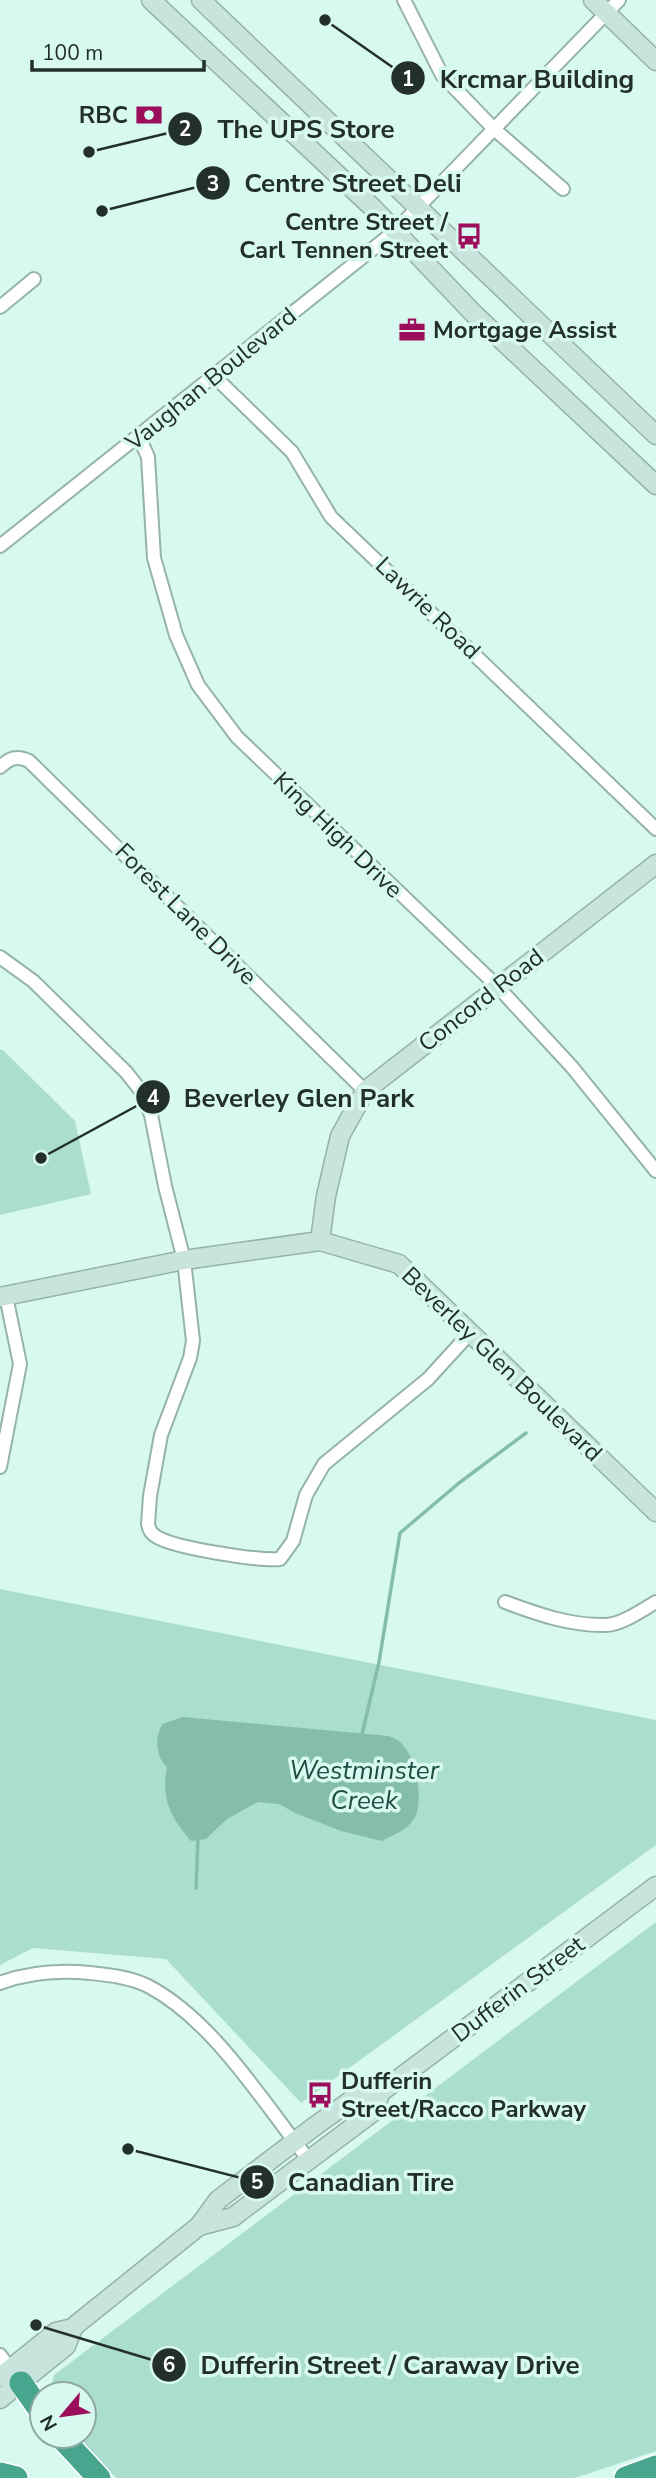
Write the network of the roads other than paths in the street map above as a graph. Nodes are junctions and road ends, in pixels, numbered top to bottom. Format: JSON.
{"nodes":[{"id":1,"x":151,"y":0,"type":"edge"},
{"id":2,"x":201,"y":0,"type":"edge"},
{"id":3,"x":404,"y":0,"type":"edge"},
{"id":4,"x":593,"y":0,"type":"edge"},
{"id":5,"x":613,"y":6,"type":"edge"},
{"id":6,"x":656,"y":61,"type":"edge"},
{"id":7,"x":494,"y":129,"type":"junction"},
{"id":8,"x":563,"y":189,"type":"dead end"},
{"id":9,"x":419,"y":207,"type":"junction"},
{"id":10,"x":394,"y":232,"type":"junction"},
{"id":11,"x":34,"y":279,"type":"dead end"},
{"id":12,"x":0,"y":307,"type":"edge"},
{"id":13,"x":214,"y":376,"type":"junction"},
{"id":14,"x":656,"y":435,"type":"edge"},
{"id":15,"x":139,"y":437,"type":"junction"},
{"id":16,"x":656,"y":485,"type":"edge"},
{"id":17,"x":0,"y":546,"type":"edge"},
{"id":18,"x":0,"y":767,"type":"edge"},
{"id":19,"x":656,"y":829,"type":"edge"},
{"id":20,"x":656,"y":864,"type":"edge"},
{"id":21,"x":0,"y":957,"type":"edge"},
{"id":22,"x":498,"y":987,"type":"junction"},
{"id":23,"x":365,"y":1091,"type":"junction"},
{"id":24,"x":656,"y":1171,"type":"edge"},
{"id":25,"x":320,"y":1241,"type":"junction"},
{"id":26,"x":184,"y":1259,"type":"junction"},
{"id":27,"x":3,"y":1296,"type":"edge"},
{"id":28,"x":471,"y":1332,"type":"junction"},
{"id":29,"x":0,"y":1467,"type":"edge"},
{"id":30,"x":656,"y":1512,"type":"edge"},
{"id":31,"x":505,"y":1602,"type":"dead end"},
{"id":32,"x":656,"y":1602,"type":"edge"},
{"id":33,"x":656,"y":1886,"type":"edge"},
{"id":34,"x":0,"y":1983,"type":"edge"},
{"id":35,"x":381,"y":2092,"type":"junction"},
{"id":36,"x":295,"y":2142,"type":"junction"},
{"id":37,"x":308,"y":2158,"type":"junction"},
{"id":38,"x":199,"y":2225,"type":"junction"},
{"id":39,"x":8,"y":2371,"type":"edge"},
{"id":40,"x":28,"y":2396,"type":"edge"},
{"id":41,"x":0,"y":2399,"type":"edge"},
{"id":42,"x":73,"y":2450,"type":"edge"},
{"id":43,"x":656,"y":2467,"type":"edge"},
{"id":44,"x":0,"y":2474,"type":"edge"},
{"id":45,"x":16,"y":2478,"type":"edge"},
{"id":46,"x":99,"y":2478,"type":"edge"},
{"id":47,"x":626,"y":2478,"type":"edge"}],
"edges":[{"from":1,"to":10,"type":"main road"},
{"from":2,"to":9,"type":"main road"},
{"from":3,"to":7,"type":"street"},
{"from":4,"to":5,"type":"main road"},
{"from":5,"to":6,"type":"main road"},
{"from":5,"to":7,"type":"street","name":"Vaughan Boulevard"},
{"from":7,"to":8,"type":"street"},
{"from":7,"to":9,"type":"street","name":"Vaughan Boulevard"},
{"from":9,"to":10,"type":"street","name":"Vaughan Boulevard"},
{"from":9,"to":14,"type":"main road"},
{"from":10,"to":13,"type":"street","name":"Vaughan Boulevard"},
{"from":10,"to":16,"type":"main road"},
{"from":11,"to":12,"type":"street"},
{"from":13,"to":15,"type":"street","name":"Vaughan Boulevard"},
{"from":13,"to":19,"type":"street","name":"Lawrie Road"},
{"from":15,"to":17,"type":"street","name":"Vaughan Boulevard"},
{"from":15,"to":22,"type":"street","name":"King High Drive"},
{"from":18,"to":23,"type":"street","name":"Forest Lane Drive"},
{"from":20,"to":22,"type":"main road","name":"Concord Road"},
{"from":21,"to":26,"type":"street"},
{"from":22,"to":23,"type":"main road","name":"Concord Road"},
{"from":22,"to":24,"type":"street","name":"King High Drive"},
{"from":23,"to":25,"type":"main road","name":"Concord Road"},
{"from":25,"to":26,"type":"main road","name":"Beverley Glen Boulevard"},
{"from":25,"to":28,"type":"main road","name":"Beverley Glen Boulevard"},
{"from":26,"to":27,"type":"main road","name":"Beverley Glen Boulevard"},
{"from":26,"to":28,"type":"street"},
{"from":27,"to":29,"type":"street"},
{"from":28,"to":30,"type":"main road","name":"Beverley Glen Boulevard"},
{"from":31,"to":32,"type":"street"},
{"from":33,"to":35,"type":"main road","name":"Dufferin Street"},
{"from":34,"to":36,"type":"street"},
{"from":35,"to":36,"type":"main road","name":"Dufferin Street"},
{"from":35,"to":37,"type":"main road","name":"Dufferin Street"},
{"from":36,"to":37,"type":"street"},
{"from":36,"to":38,"type":"main road","name":"Dufferin Street"},
{"from":37,"to":38,"type":"main road","name":"Dufferin Street"},
{"from":38,"to":39,"type":"main road","name":"Dufferin Street"},
{"from":39,"to":40,"type":"highway"},
{"from":39,"to":41,"type":"main road","name":"Dufferin Street"},
{"from":42,"to":46,"type":"highway"},
{"from":43,"to":47,"type":"highway"},
{"from":44,"to":45,"type":"highway"}]}
